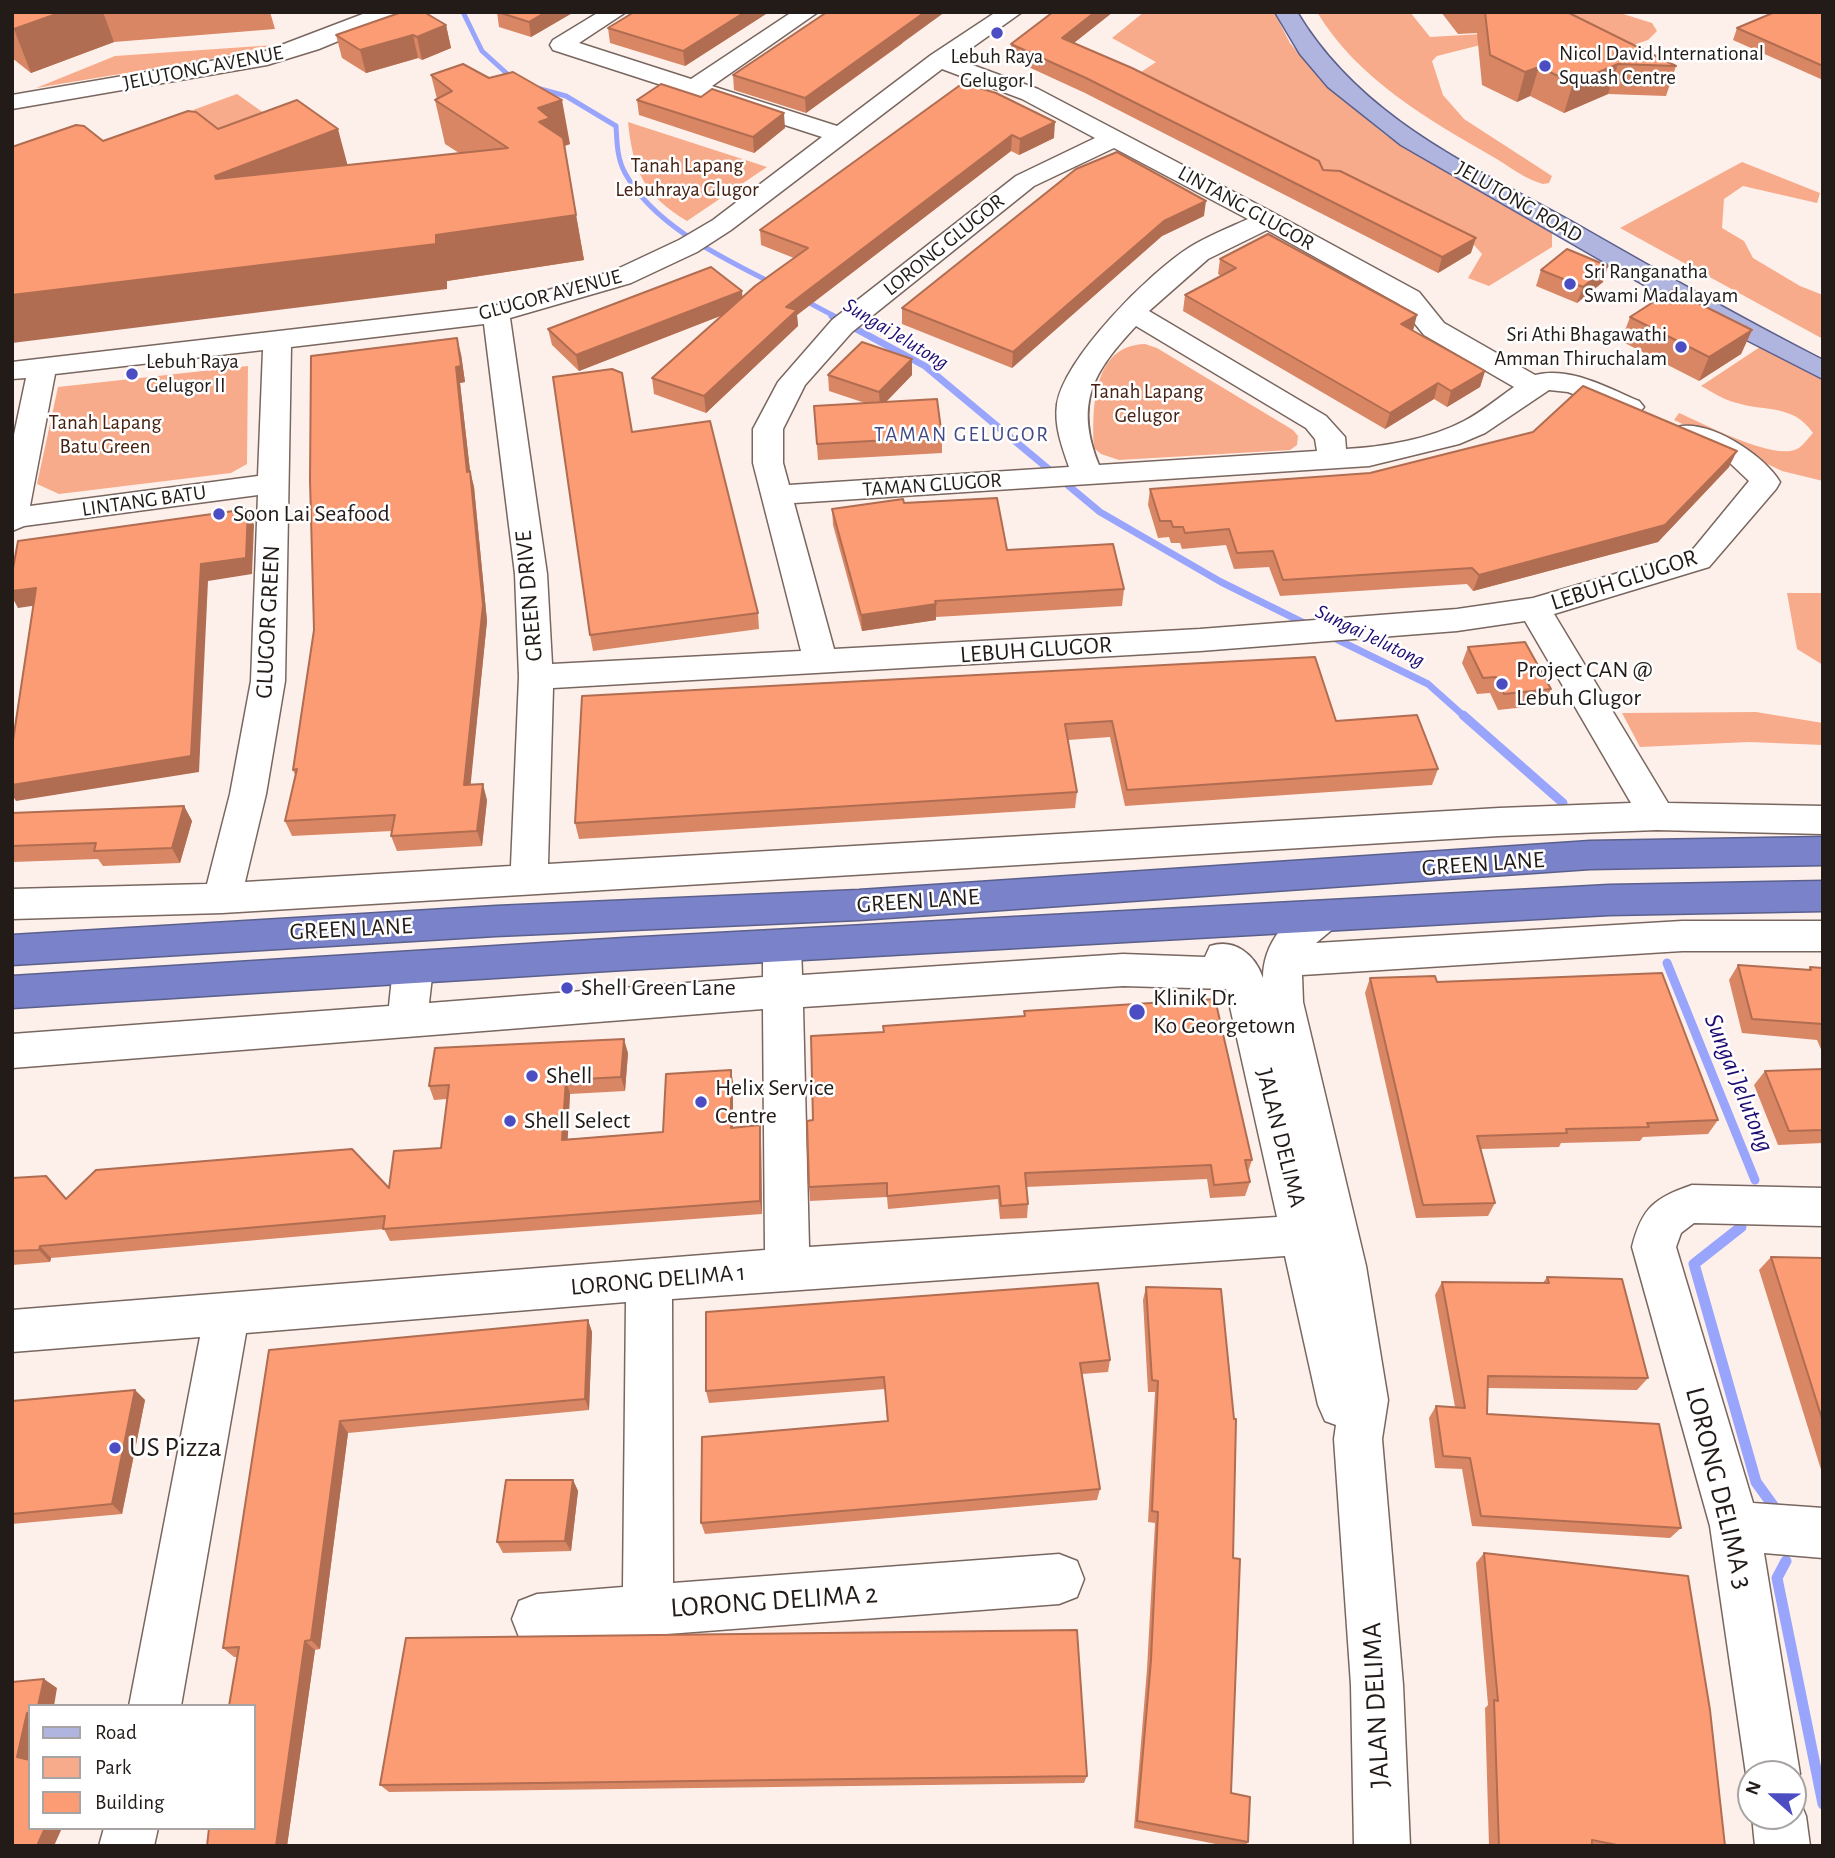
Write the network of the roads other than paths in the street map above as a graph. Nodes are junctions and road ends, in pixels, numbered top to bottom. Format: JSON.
{"nodes":[{"id":1,"x":388,"y":12,"type":"edge"},
{"id":2,"x":615,"y":12,"type":"edge"},
{"id":3,"x":807,"y":12,"type":"edge"},
{"id":4,"x":994,"y":12,"type":"edge"},
{"id":5,"x":1011,"y":12,"type":"edge"},
{"id":6,"x":1286,"y":12,"type":"edge"},
{"id":7,"x":1305,"y":12,"type":"edge"},
{"id":8,"x":939,"y":60,"type":"junction"},
{"id":9,"x":693,"y":88,"type":"junction"},
{"id":10,"x":12,"y":102,"type":"edge"},
{"id":11,"x":841,"y":135,"type":"junction"},
{"id":12,"x":1115,"y":138,"type":"junction"},
{"id":13,"x":1267,"y":220,"type":"junction"},
{"id":14,"x":1133,"y":313,"type":"junction"},
{"id":15,"x":496,"y":314,"type":"junction"},
{"id":16,"x":276,"y":342,"type":"junction"},
{"id":17,"x":1823,"y":353,"type":"edge"},
{"id":18,"x":42,"y":368,"type":"junction"},
{"id":19,"x":12,"y":371,"type":"edge"},
{"id":20,"x":1823,"y":371,"type":"edge"},
{"id":21,"x":1534,"y":386,"type":"junction"},
{"id":22,"x":1333,"y":461,"type":"junction"},
{"id":23,"x":1082,"y":476,"type":"junction"},
{"id":24,"x":1765,"y":482,"type":"joint"},
{"id":25,"x":274,"y":483,"type":"junction"},
{"id":26,"x":776,"y":495,"type":"junction"},
{"id":27,"x":13,"y":520,"type":"edge"},
{"id":28,"x":1534,"y":609,"type":"junction"},
{"id":29,"x":821,"y":661,"type":"junction"},
{"id":30,"x":536,"y":677,"type":"junction"},
{"id":31,"x":1657,"y":816,"type":"junction"},
{"id":32,"x":1823,"y":820,"type":"edge"},
{"id":33,"x":1483,"y":823,"type":"junction"},
{"id":34,"x":1823,"y":851,"type":"edge"},
{"id":35,"x":1570,"y":857,"type":"junction"},
{"id":36,"x":1480,"y":864,"type":"junction"},
{"id":37,"x":529,"y":880,"type":"junction"},
{"id":38,"x":1823,"y":897,"type":"edge"},
{"id":39,"x":222,"y":898,"type":"junction"},
{"id":40,"x":12,"y":904,"type":"edge"},
{"id":41,"x":1320,"y":917,"type":"junction"},
{"id":42,"x":1068,"y":930,"type":"junction"},
{"id":43,"x":1823,"y":936,"type":"edge"},
{"id":44,"x":782,"y":947,"type":"junction"},
{"id":45,"x":12,"y":950,"type":"edge"},
{"id":46,"x":1282,"y":961,"type":"junction"},
{"id":47,"x":413,"y":968,"type":"junction"},
{"id":48,"x":1242,"y":974,"type":"junction"},
{"id":49,"x":12,"y":992,"type":"edge"},
{"id":50,"x":781,"y":992,"type":"junction"},
{"id":51,"x":407,"y":1020,"type":"junction"},
{"id":52,"x":12,"y":1051,"type":"edge"},
{"id":53,"x":1823,"y":1207,"type":"edge"},
{"id":54,"x":1305,"y":1235,"type":"junction"},
{"id":55,"x":787,"y":1269,"type":"junction"},
{"id":56,"x":649,"y":1282,"type":"junction"},
{"id":57,"x":228,"y":1314,"type":"junction"},
{"id":58,"x":12,"y":1331,"type":"edge"},
{"id":59,"x":1358,"y":1439,"type":"junction"},
{"id":60,"x":1735,"y":1526,"type":"junction"},
{"id":61,"x":1823,"y":1533,"type":"edge"},
{"id":62,"x":1059,"y":1579,"type":"dead end"},
{"id":63,"x":648,"y":1610,"type":"junction"},
{"id":64,"x":537,"y":1619,"type":"dead end"},
{"id":65,"x":155,"y":1704,"type":"edge"},
{"id":66,"x":1771,"y":1760,"type":"edge"},
{"id":67,"x":1382,"y":1846,"type":"edge"}],
"edges":[{"from":1,"to":10,"type":"street","name":"JELUTONG AVENUE"},
{"from":2,"to":9,"type":"street"},
{"from":3,"to":9,"type":"street"},
{"from":4,"to":8,"type":"street","name":"GLUGOR AVENUE"},
{"from":5,"to":8,"type":"street","name":"GLUGOR AVENUE"},
{"from":6,"to":20,"type":"main road","name":"JELUTONG ROAD"},
{"from":7,"to":17,"type":"main road","name":"JELUTONG ROAD"},
{"from":8,"to":11,"type":"street","name":"GLUGOR AVENUE"},
{"from":8,"to":12,"type":"street","name":"LINTANG GLUGOR"},
{"from":9,"to":11,"type":"street"},
{"from":11,"to":15,"type":"street","name":"GLUGOR AVENUE"},
{"from":12,"to":13,"type":"street","name":"LINTANG GLUGOR"},
{"from":12,"to":26,"type":"street","name":"LORONG GLUGOR"},
{"from":13,"to":14,"type":"street"},
{"from":13,"to":21,"type":"street","name":"LINTANG GLUGOR"},
{"from":14,"to":22,"type":"street"},
{"from":14,"to":23,"type":"street"},
{"from":15,"to":16,"type":"street","name":"GLUGOR AVENUE"},
{"from":15,"to":30,"type":"street","name":"GREEN DRIVE"},
{"from":16,"to":18,"type":"street","name":"GLUGOR AVENUE"},
{"from":16,"to":25,"type":"street","name":"GLUGOR GREEN"},
{"from":18,"to":19,"type":"street","name":"GLUGOR AVENUE"},
{"from":18,"to":27,"type":"street"},
{"from":21,"to":22,"type":"street","name":"TAMAN GLUGOR"},
{"from":21,"to":24,"type":"street","name":"TAMAN GLUGOR"},
{"from":22,"to":23,"type":"street","name":"TAMAN GLUGOR"},
{"from":23,"to":26,"type":"street","name":"TAMAN GLUGOR"},
{"from":24,"to":28,"type":"street","name":"LEBUH GLUGOR"},
{"from":25,"to":27,"type":"street","name":"LINTANG BATU"},
{"from":25,"to":39,"type":"street","name":"GLUGOR GREEN"},
{"from":26,"to":29,"type":"street","name":"LORONG GLUGOR"},
{"from":28,"to":29,"type":"street","name":"LEBUH GLUGOR"},
{"from":28,"to":31,"type":"street","name":"LEBUH GLUGOR"},
{"from":29,"to":30,"type":"street","name":"LEBUH GLUGOR"},
{"from":30,"to":37,"type":"street","name":"GREEN DRIVE"},
{"from":31,"to":32,"type":"street"},
{"from":31,"to":33,"type":"street"},
{"from":33,"to":35,"type":"street"},
{"from":33,"to":36,"type":"street"},
{"from":33,"to":37,"type":"street"},
{"from":34,"to":35,"type":"highway","name":"GREEN LANE"},
{"from":35,"to":36,"type":"highway","name":"GREEN LANE"},
{"from":36,"to":45,"type":"highway","name":"GREEN LANE"},
{"from":37,"to":39,"type":"street"},
{"from":38,"to":41,"type":"highway","name":"GREEN LANE"},
{"from":39,"to":40,"type":"street"},
{"from":41,"to":42,"type":"highway","name":"GREEN LANE"},
{"from":41,"to":46,"type":"street"},
{"from":42,"to":44,"type":"highway","name":"GREEN LANE"},
{"from":42,"to":48,"type":"street"},
{"from":43,"to":46,"type":"street"},
{"from":44,"to":47,"type":"highway","name":"GREEN LANE"},
{"from":44,"to":50,"type":"street"},
{"from":46,"to":59,"type":"street","name":"JALAN DELIMA"},
{"from":47,"to":49,"type":"highway","name":"GREEN LANE"},
{"from":47,"to":51,"type":"street"},
{"from":48,"to":50,"type":"street"},
{"from":48,"to":54,"type":"street","name":"JALAN DELIMA"},
{"from":50,"to":51,"type":"street"},
{"from":50,"to":55,"type":"street"},
{"from":51,"to":52,"type":"street"},
{"from":53,"to":60,"type":"street","name":"LORONG DELIMA 3"},
{"from":54,"to":55,"type":"street","name":"LORONG DELIMA 1"},
{"from":54,"to":59,"type":"street","name":"JALAN DELIMA"},
{"from":55,"to":56,"type":"street","name":"LORONG DELIMA 1"},
{"from":56,"to":57,"type":"street","name":"LORONG DELIMA 1"},
{"from":56,"to":63,"type":"street","name":"LORONG DELIMA 2"},
{"from":57,"to":58,"type":"street","name":"LORONG DELIMA 1"},
{"from":57,"to":65,"type":"street"},
{"from":59,"to":67,"type":"street","name":"JALAN DELIMA"},
{"from":60,"to":61,"type":"street"},
{"from":60,"to":66,"type":"street","name":"LORONG DELIMA 3"},
{"from":62,"to":63,"type":"street","name":"LORONG DELIMA 2"},
{"from":63,"to":64,"type":"street"}]}
